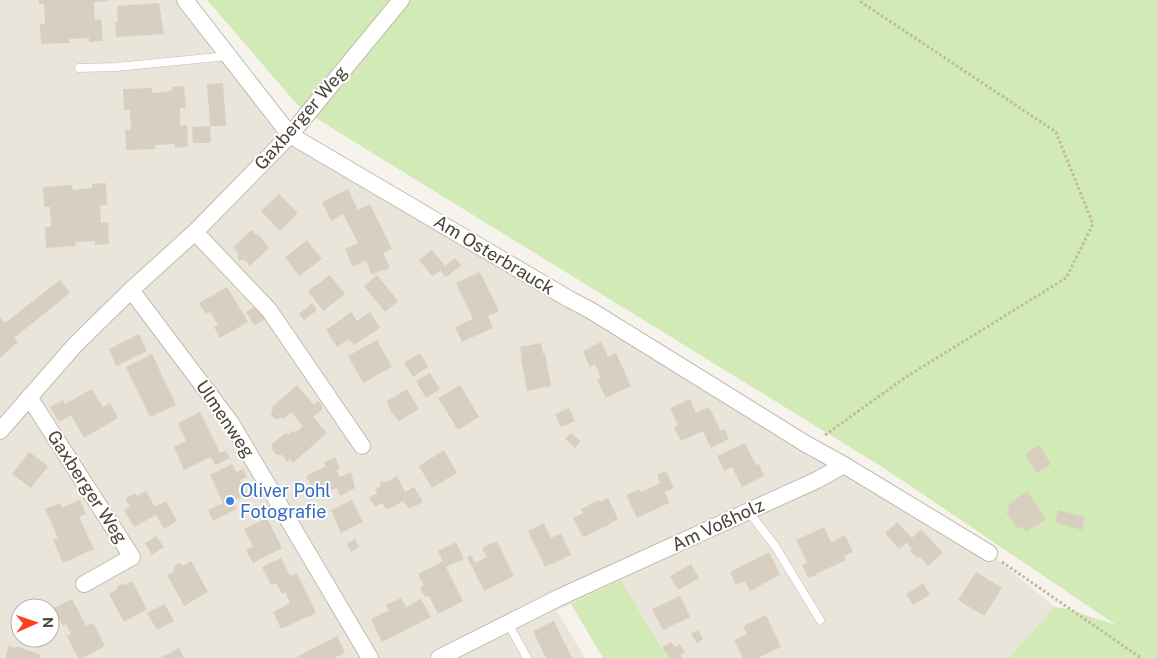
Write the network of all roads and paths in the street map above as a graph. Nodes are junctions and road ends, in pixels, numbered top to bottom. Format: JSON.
{"nodes":[{"id":1,"x":185,"y":0,"type":"edge"},
{"id":2,"x":401,"y":0,"type":"edge"},
{"id":3,"x":858,"y":0,"type":"edge"},
{"id":4,"x":228,"y":56,"type":"junction"},
{"id":5,"x":79,"y":68,"type":"dead end"},
{"id":6,"x":290,"y":135,"type":"junction"},
{"id":7,"x":195,"y":232,"type":"junction"},
{"id":8,"x":131,"y":290,"type":"junction"},
{"id":9,"x":29,"y":396,"type":"junction"},
{"id":10,"x":0,"y":432,"type":"edge"},
{"id":11,"x":806,"y":444,"type":"junction"},
{"id":12,"x":362,"y":446,"type":"dead end"},
{"id":13,"x":844,"y":464,"type":"junction"},
{"id":14,"x":748,"y":511,"type":"junction"},
{"id":15,"x":989,"y":553,"type":"joint"},
{"id":16,"x":84,"y":584,"type":"dead end"},
{"id":17,"x":820,"y":620,"type":"dead end"},
{"id":18,"x":508,"y":623,"type":"junction"},
{"id":19,"x":370,"y":658,"type":"edge"},
{"id":20,"x":439,"y":658,"type":"edge"},
{"id":21,"x":527,"y":658,"type":"edge"},
{"id":22,"x":1141,"y":658,"type":"edge"}],
"edges":[{"from":1,"to":4,"type":"street","name":"Am Osterbrauck"},
{"from":2,"to":6,"type":"street","name":"Gaxberger Weg"},
{"from":3,"to":11,"type":"path"},
{"from":4,"to":5,"type":"lane"},
{"from":4,"to":6,"type":"street","name":"Am Osterbrauck"},
{"from":6,"to":7,"type":"street","name":"Gaxberger Weg"},
{"from":6,"to":11,"type":"street","name":"Am Osterbrauck"},
{"from":7,"to":8,"type":"street","name":"Gaxberger Weg"},
{"from":7,"to":12,"type":"street"},
{"from":8,"to":9,"type":"street","name":"Gaxberger Weg"},
{"from":8,"to":19,"type":"street","name":"Ulmenweg"},
{"from":9,"to":10,"type":"street","name":"Gaxberger Weg"},
{"from":9,"to":16,"type":"street","name":"Gaxberger Weg"},
{"from":11,"to":13,"type":"street","name":"Am Osterbrauck"},
{"from":13,"to":14,"type":"street","name":"Am Voßholz"},
{"from":13,"to":15,"type":"street"},
{"from":14,"to":17,"type":"lane"},
{"from":14,"to":18,"type":"street","name":"Am Voßholz"},
{"from":15,"to":22,"type":"path"},
{"from":18,"to":20,"type":"street","name":"Am Voßholz"},
{"from":18,"to":21,"type":"lane"}]}
